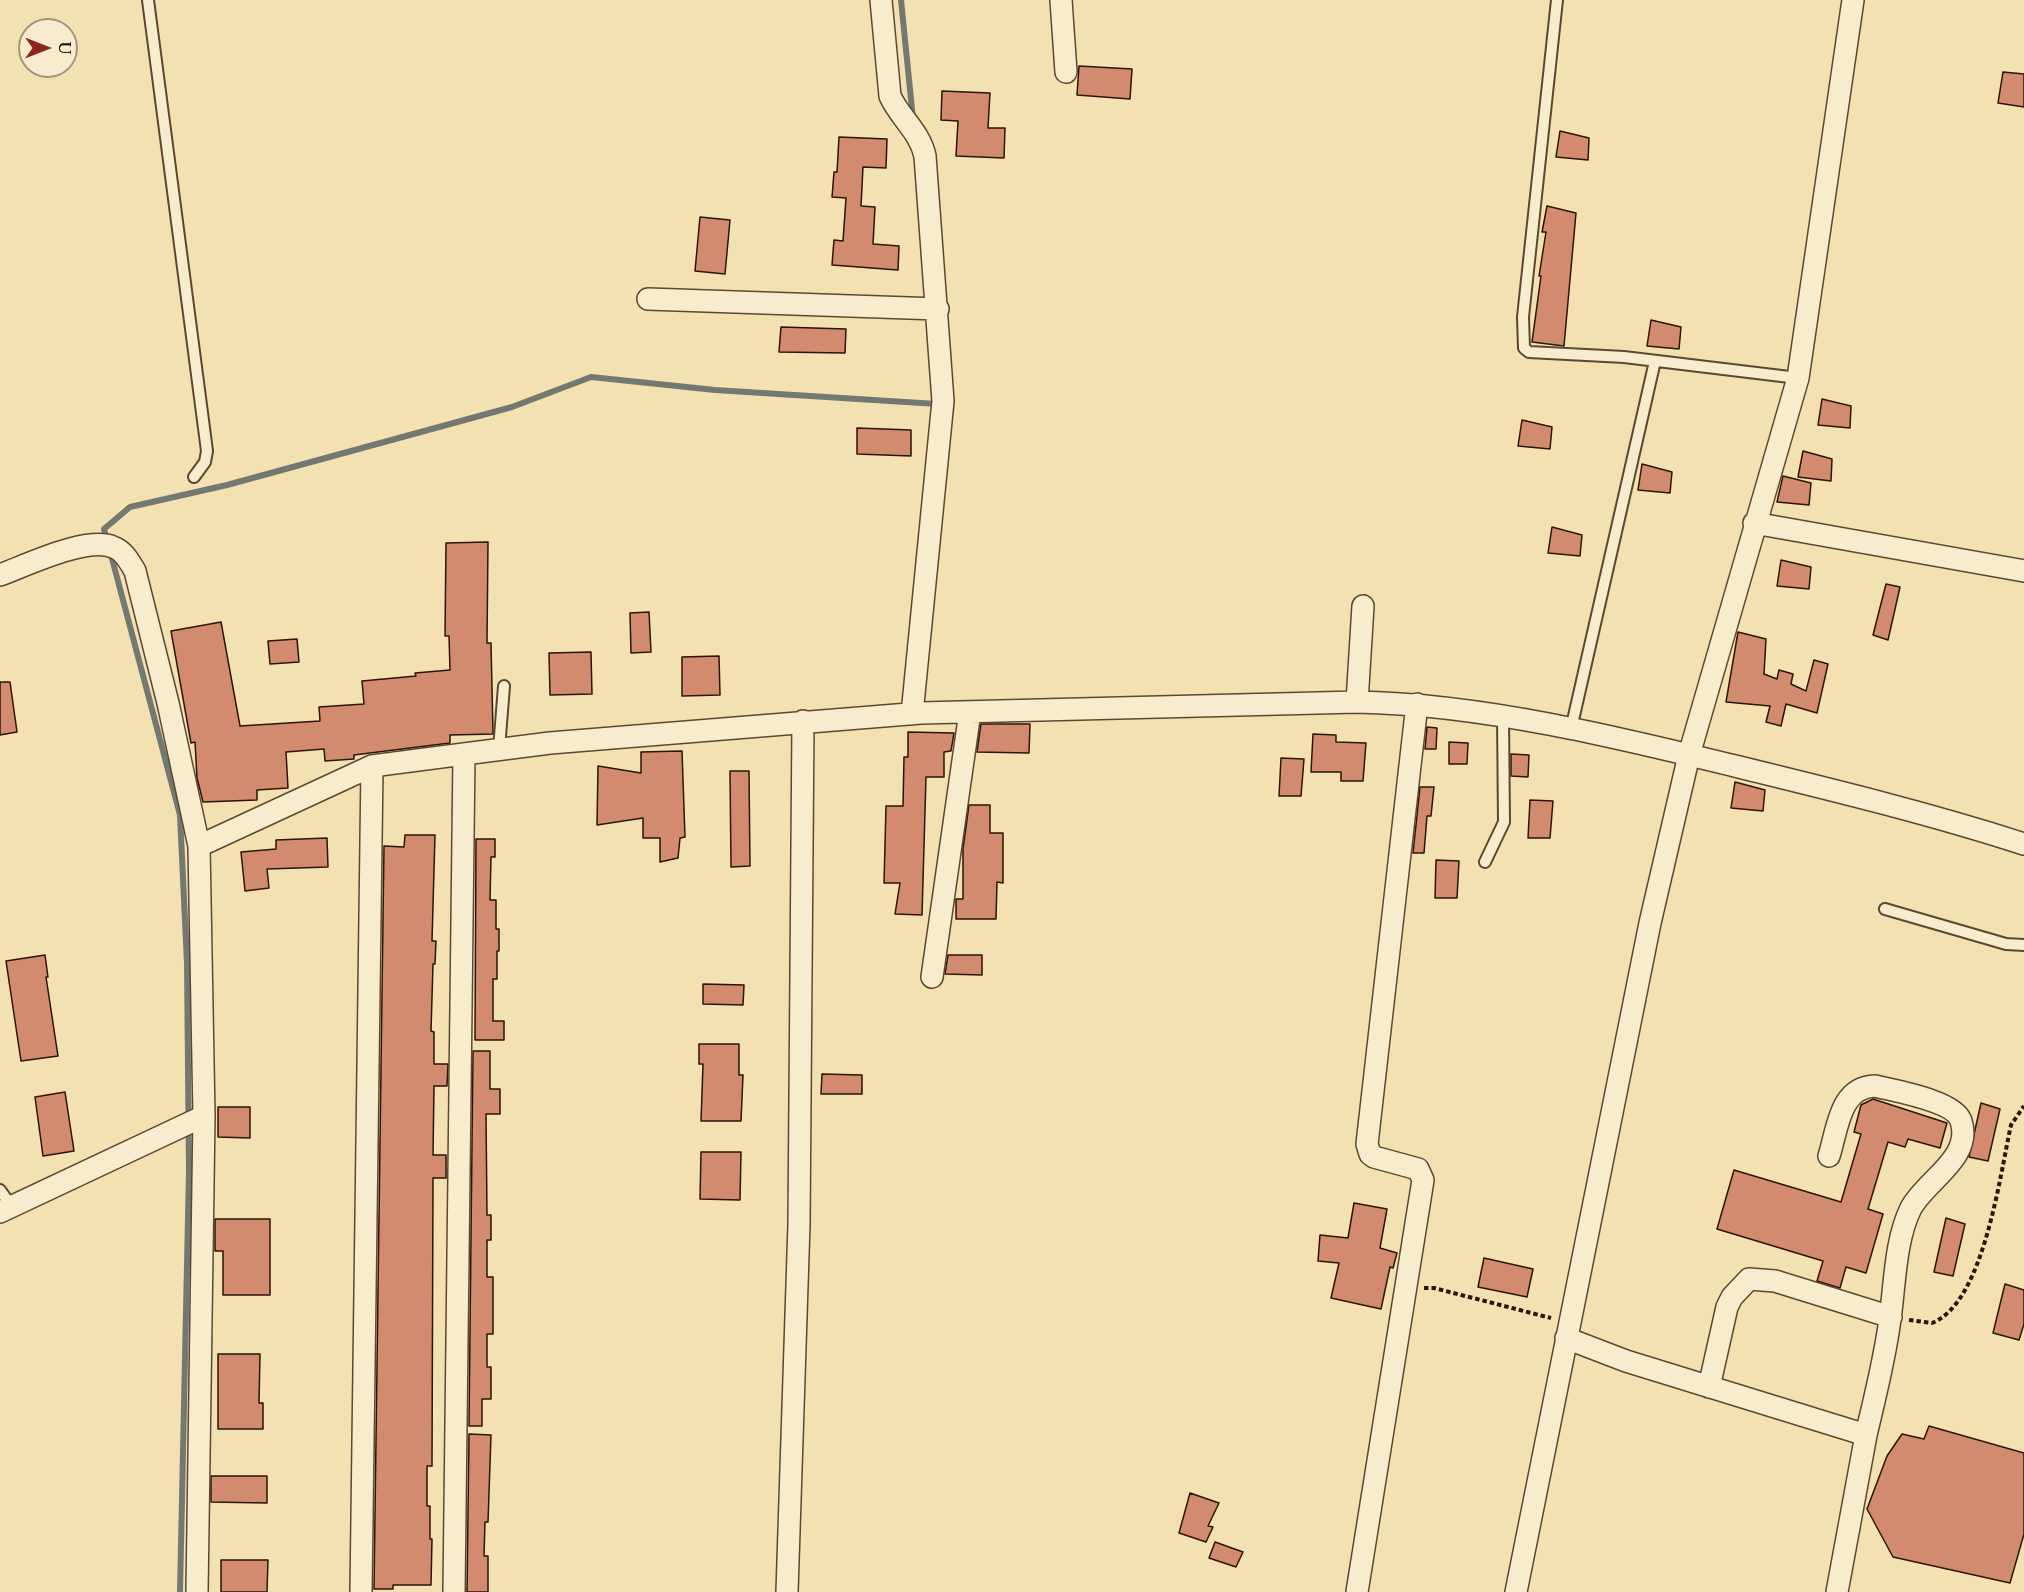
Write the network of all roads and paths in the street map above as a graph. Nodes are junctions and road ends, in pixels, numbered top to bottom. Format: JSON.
{"nodes":[{"id":1,"x":148,"y":0,"type":"edge"},
{"id":2,"x":881,"y":0,"type":"edge"},
{"id":3,"x":1060,"y":0,"type":"edge"},
{"id":4,"x":1557,"y":0,"type":"edge"},
{"id":5,"x":1852,"y":0,"type":"edge"},
{"id":6,"x":1066,"y":72,"type":"dead end"},
{"id":7,"x":648,"y":299,"type":"dead end"},
{"id":8,"x":938,"y":309,"type":"junction"},
{"id":9,"x":1655,"y":361,"type":"junction"},
{"id":10,"x":1798,"y":378,"type":"junction"},
{"id":11,"x":194,"y":477,"type":"dead end"},
{"id":12,"x":1751,"y":536,"type":"junction"},
{"id":13,"x":2024,"y":571,"type":"edge"},
{"id":14,"x":0,"y":575,"type":"edge"},
{"id":15,"x":1363,"y":606,"type":"dead end"},
{"id":16,"x":504,"y":686,"type":"dead end"},
{"id":17,"x":1357,"y":702,"type":"junction"},
{"id":18,"x":1417,"y":704,"type":"junction"},
{"id":19,"x":970,"y":711,"type":"junction"},
{"id":20,"x":912,"y":714,"type":"junction"},
{"id":21,"x":1503,"y":718,"type":"junction"},
{"id":22,"x":803,"y":721,"type":"junction"},
{"id":23,"x":1571,"y":729,"type":"junction"},
{"id":24,"x":499,"y":749,"type":"junction"},
{"id":25,"x":464,"y":753,"type":"junction"},
{"id":26,"x":1689,"y":754,"type":"junction"},
{"id":27,"x":372,"y":766,"type":"junction"},
{"id":28,"x":2024,"y":844,"type":"edge"},
{"id":29,"x":199,"y":846,"type":"junction"},
{"id":30,"x":1485,"y":861,"type":"dead end"},
{"id":31,"x":1885,"y":909,"type":"dead end"},
{"id":32,"x":2024,"y":945,"type":"edge"},
{"id":33,"x":932,"y":977,"type":"dead end"},
{"id":34,"x":2024,"y":1106,"type":"edge"},
{"id":35,"x":204,"y":1116,"type":"junction"},
{"id":36,"x":1829,"y":1156,"type":"dead end"},
{"id":37,"x":4,"y":1203,"type":"edge"},
{"id":38,"x":1406,"y":1286,"type":"junction"},
{"id":39,"x":1891,"y":1317,"type":"junction"},
{"id":40,"x":1567,"y":1331,"type":"junction"},
{"id":41,"x":1708,"y":1387,"type":"junction"},
{"id":42,"x":1866,"y":1435,"type":"junction"},
{"id":43,"x":197,"y":1592,"type":"edge"},
{"id":44,"x":361,"y":1592,"type":"edge"},
{"id":45,"x":454,"y":1592,"type":"edge"},
{"id":46,"x":787,"y":1592,"type":"edge"},
{"id":47,"x":1357,"y":1592,"type":"edge"},
{"id":48,"x":1516,"y":1592,"type":"edge"},
{"id":49,"x":1838,"y":1592,"type":"edge"}],
"edges":[{"from":1,"to":11,"type":"lane"},
{"from":2,"to":8,"type":"street"},
{"from":3,"to":6,"type":"street"},
{"from":4,"to":9,"type":"lane"},
{"from":5,"to":10,"type":"street"},
{"from":7,"to":8,"type":"street"},
{"from":8,"to":20,"type":"street"},
{"from":9,"to":10,"type":"lane"},
{"from":9,"to":23,"type":"lane"},
{"from":10,"to":12,"type":"street"},
{"from":12,"to":13,"type":"street"},
{"from":12,"to":26,"type":"street"},
{"from":14,"to":29,"type":"street"},
{"from":15,"to":17,"type":"street"},
{"from":16,"to":24,"type":"lane"},
{"from":17,"to":18,"type":"street"},
{"from":17,"to":19,"type":"street"},
{"from":18,"to":21,"type":"street"},
{"from":18,"to":38,"type":"street"},
{"from":19,"to":20,"type":"street"},
{"from":19,"to":33,"type":"street"},
{"from":20,"to":22,"type":"street"},
{"from":21,"to":23,"type":"street"},
{"from":21,"to":30,"type":"lane"},
{"from":22,"to":24,"type":"street"},
{"from":22,"to":46,"type":"street"},
{"from":23,"to":26,"type":"street"},
{"from":24,"to":25,"type":"street"},
{"from":25,"to":27,"type":"street"},
{"from":25,"to":45,"type":"street"},
{"from":26,"to":28,"type":"street"},
{"from":26,"to":40,"type":"street"},
{"from":27,"to":29,"type":"street"},
{"from":27,"to":44,"type":"street"},
{"from":29,"to":35,"type":"street"},
{"from":31,"to":32,"type":"lane"},
{"from":34,"to":39,"type":"path"},
{"from":35,"to":37,"type":"street"},
{"from":35,"to":43,"type":"street"},
{"from":36,"to":39,"type":"street"},
{"from":38,"to":40,"type":"path"},
{"from":38,"to":47,"type":"street"},
{"from":39,"to":41,"type":"street"},
{"from":39,"to":42,"type":"street"},
{"from":40,"to":41,"type":"street"},
{"from":40,"to":48,"type":"street"},
{"from":41,"to":42,"type":"street"},
{"from":42,"to":49,"type":"street"}]}
